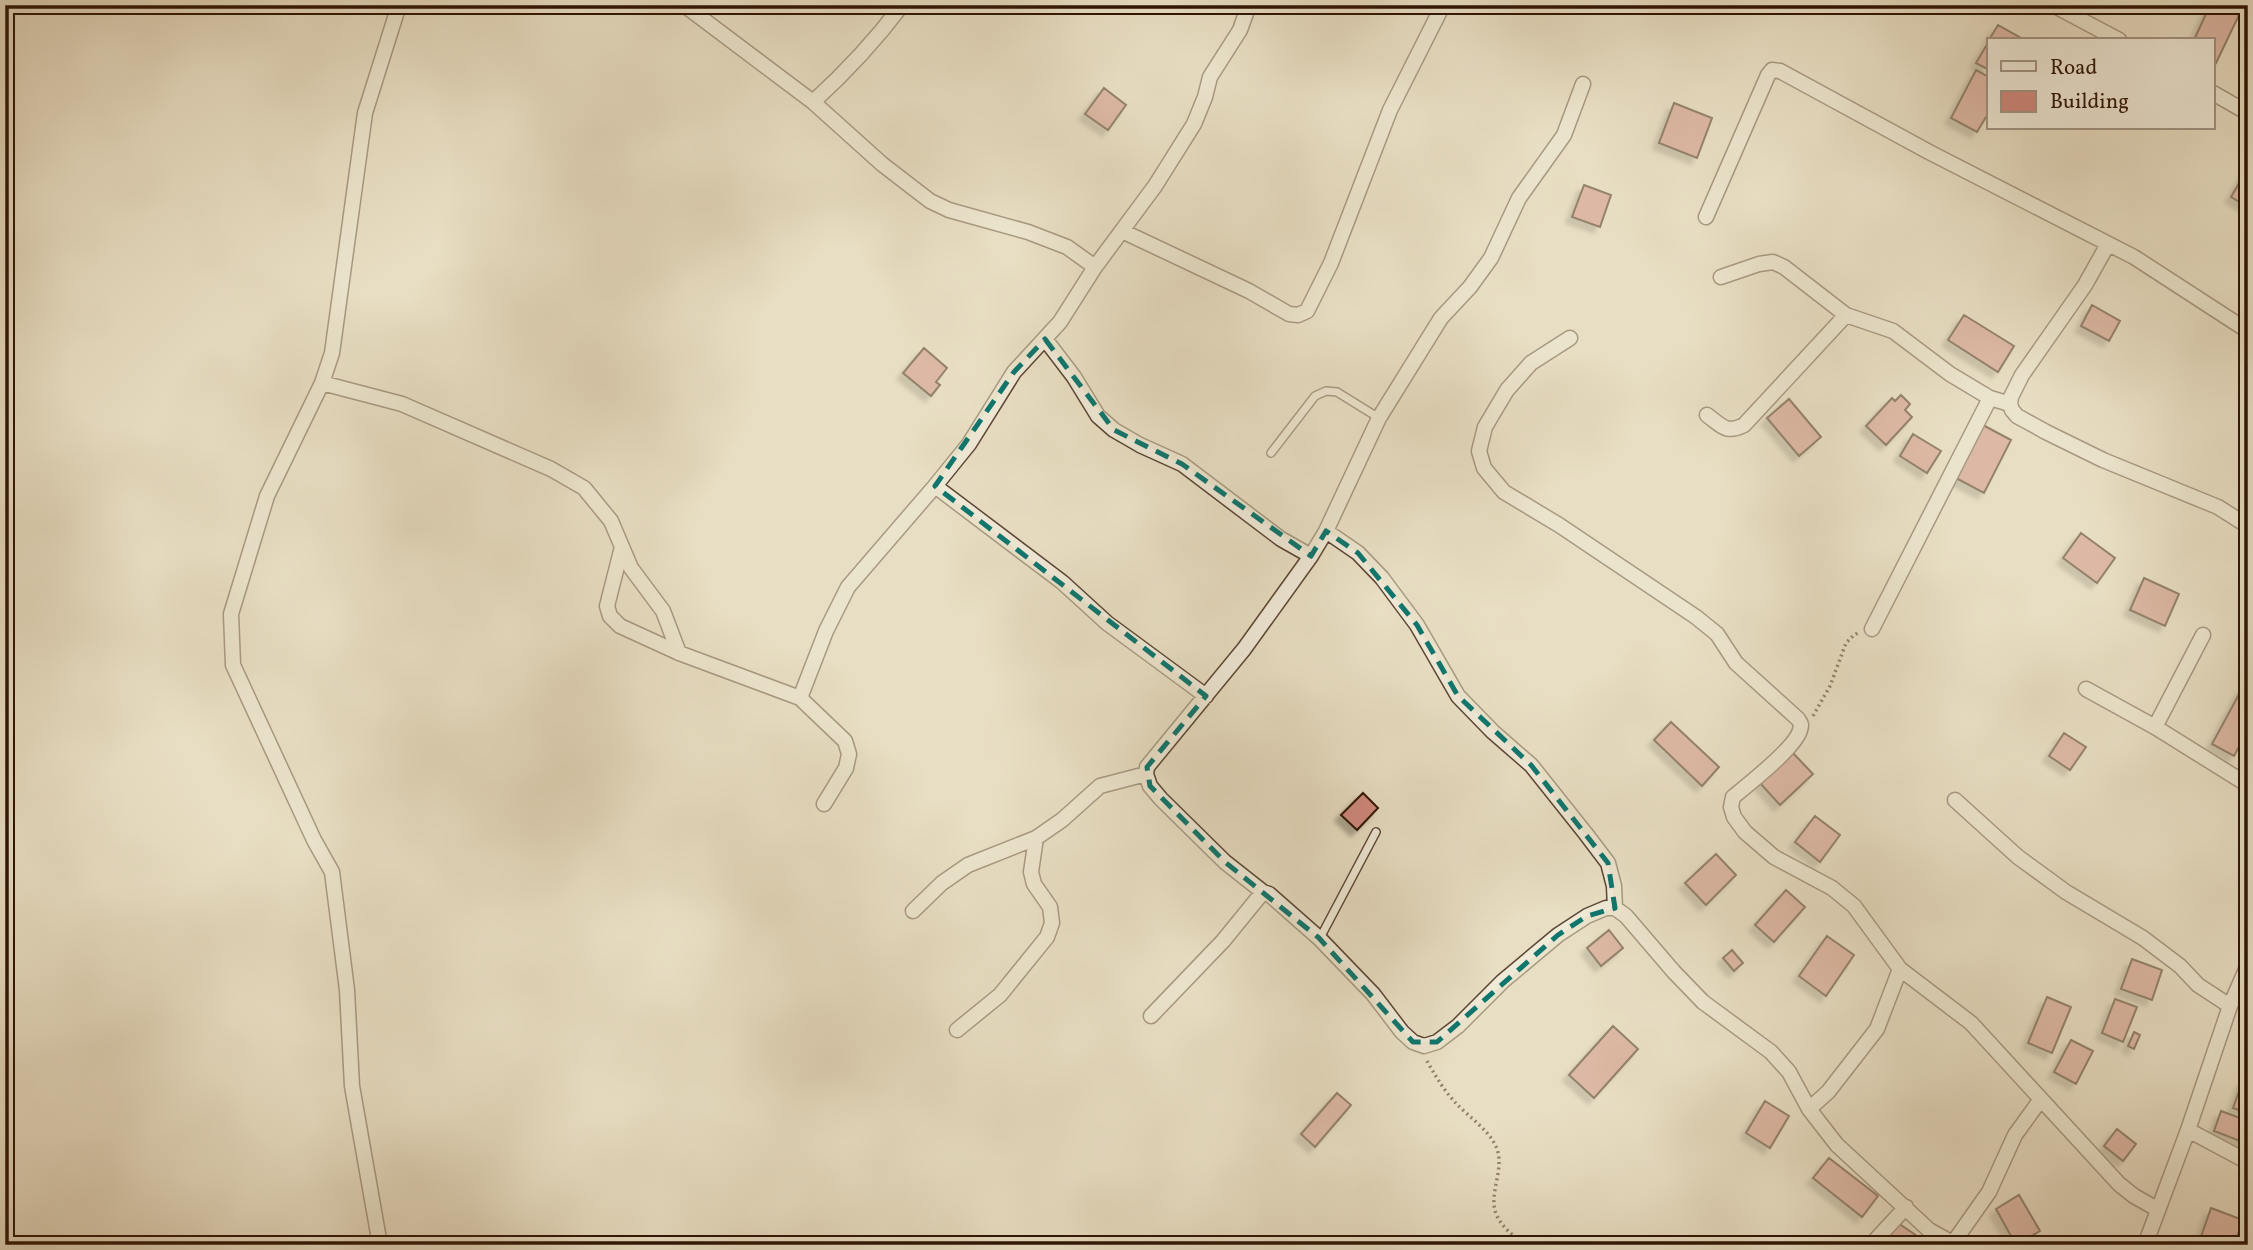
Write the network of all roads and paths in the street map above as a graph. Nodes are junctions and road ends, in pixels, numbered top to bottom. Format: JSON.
{"nodes":[{"id":1,"x":399,"y":5,"type":"edge"},
{"id":2,"x":684,"y":5,"type":"edge"},
{"id":3,"x":902,"y":5,"type":"edge"},
{"id":4,"x":1249,"y":5,"type":"edge"},
{"id":5,"x":1443,"y":5,"type":"edge"},
{"id":6,"x":2053,"y":5,"type":"edge"},
{"id":7,"x":2115,"y":38,"type":"edge"},
{"id":8,"x":1583,"y":84,"type":"dead end"},
{"id":9,"x":2214,"y":94,"type":"edge"},
{"id":10,"x":813,"y":102,"type":"junction"},
{"id":11,"x":2248,"y":113,"type":"edge"},
{"id":12,"x":1706,"y":217,"type":"dead end"},
{"id":13,"x":1122,"y":230,"type":"junction"},
{"id":14,"x":2108,"y":244,"type":"junction"},
{"id":15,"x":1095,"y":267,"type":"junction"},
{"id":16,"x":1721,"y":277,"type":"dead end"},
{"id":17,"x":1846,"y":315,"type":"junction"},
{"id":18,"x":2248,"y":331,"type":"edge"},
{"id":19,"x":1570,"y":338,"type":"dead end"},
{"id":20,"x":1045,"y":339,"type":"junction"},
{"id":21,"x":322,"y":383,"type":"junction"},
{"id":22,"x":1990,"y":398,"type":"junction"},
{"id":23,"x":2010,"y":404,"type":"junction"},
{"id":24,"x":1707,"y":415,"type":"dead end"},
{"id":25,"x":1379,"y":418,"type":"junction"},
{"id":26,"x":1271,"y":453,"type":"dead end"},
{"id":27,"x":935,"y":486,"type":"junction"},
{"id":28,"x":2248,"y":526,"type":"edge"},
{"id":29,"x":1326,"y":531,"type":"junction"},
{"id":30,"x":622,"y":547,"type":"junction"},
{"id":31,"x":1311,"y":555,"type":"junction"},
{"id":32,"x":1872,"y":629,"type":"joint"},
{"id":33,"x":2203,"y":635,"type":"dead end"},
{"id":34,"x":680,"y":653,"type":"junction"},
{"id":35,"x":2086,"y":689,"type":"dead end"},
{"id":36,"x":1206,"y":696,"type":"junction"},
{"id":37,"x":800,"y":698,"type":"junction"},
{"id":38,"x":1801,"y":725,"type":"junction"},
{"id":39,"x":2155,"y":727,"type":"junction"},
{"id":40,"x":1146,"y":774,"type":"junction"},
{"id":41,"x":2248,"y":786,"type":"edge"},
{"id":42,"x":1955,"y":800,"type":"dead end"},
{"id":43,"x":824,"y":804,"type":"dead end"},
{"id":44,"x":1376,"y":832,"type":"dead end"},
{"id":45,"x":1036,"y":838,"type":"junction"},
{"id":46,"x":1262,"y":892,"type":"junction"},
{"id":47,"x":1615,"y":908,"type":"junction"},
{"id":48,"x":913,"y":912,"type":"dead end"},
{"id":49,"x":1319,"y":938,"type":"junction"},
{"id":50,"x":2248,"y":965,"type":"edge"},
{"id":51,"x":1900,"y":969,"type":"junction"},
{"id":52,"x":2230,"y":1006,"type":"junction"},
{"id":53,"x":1151,"y":1016,"type":"dead end"},
{"id":54,"x":957,"y":1030,"type":"dead end"},
{"id":55,"x":1424,"y":1046,"type":"junction"},
{"id":56,"x":2041,"y":1099,"type":"junction"},
{"id":57,"x":1810,"y":1109,"type":"junction"},
{"id":58,"x":2189,"y":1130,"type":"junction"},
{"id":59,"x":2248,"y":1162,"type":"edge"},
{"id":60,"x":1906,"y":1207,"type":"junction"},
{"id":61,"x":2157,"y":1209,"type":"junction"},
{"id":62,"x":1954,"y":1244,"type":"edge"},
{"id":63,"x":380,"y":1245,"type":"edge"},
{"id":64,"x":1525,"y":1245,"type":"edge"},
{"id":65,"x":1871,"y":1245,"type":"edge"},
{"id":66,"x":2145,"y":1245,"type":"edge"}],
"edges":[{"from":1,"to":21,"type":"street"},
{"from":2,"to":10,"type":"street"},
{"from":3,"to":10,"type":"street"},
{"from":4,"to":13,"type":"street"},
{"from":5,"to":13,"type":"street"},
{"from":6,"to":7,"type":"street"},
{"from":8,"to":25,"type":"street"},
{"from":9,"to":11,"type":"street"},
{"from":10,"to":15,"type":"street"},
{"from":12,"to":14,"type":"street"},
{"from":13,"to":15,"type":"street"},
{"from":14,"to":18,"type":"street"},
{"from":14,"to":23,"type":"street"},
{"from":15,"to":20,"type":"street"},
{"from":16,"to":17,"type":"street"},
{"from":17,"to":22,"type":"street"},
{"from":17,"to":24,"type":"street"},
{"from":19,"to":38,"type":"street"},
{"from":20,"to":27,"type":"street"},
{"from":20,"to":31,"type":"street"},
{"from":21,"to":30,"type":"street"},
{"from":21,"to":63,"type":"street"},
{"from":22,"to":23,"type":"street"},
{"from":22,"to":32,"type":"street"},
{"from":23,"to":28,"type":"street"},
{"from":25,"to":26,"type":"lane"},
{"from":25,"to":29,"type":"street"},
{"from":27,"to":36,"type":"street"},
{"from":27,"to":37,"type":"street"},
{"from":29,"to":31,"type":"street"},
{"from":29,"to":47,"type":"street"},
{"from":30,"to":34,"type":"street"},
{"from":30,"to":34,"type":"street"},
{"from":31,"to":36,"type":"street"},
{"from":32,"to":38,"type":"path"},
{"from":33,"to":39,"type":"street"},
{"from":34,"to":37,"type":"street"},
{"from":35,"to":39,"type":"street"},
{"from":36,"to":40,"type":"street"},
{"from":37,"to":43,"type":"street"},
{"from":38,"to":51,"type":"street"},
{"from":39,"to":41,"type":"street"},
{"from":40,"to":45,"type":"street"},
{"from":40,"to":46,"type":"street"},
{"from":42,"to":52,"type":"street"},
{"from":44,"to":49,"type":"lane"},
{"from":45,"to":48,"type":"street"},
{"from":45,"to":54,"type":"street"},
{"from":46,"to":49,"type":"street"},
{"from":46,"to":53,"type":"street"},
{"from":47,"to":55,"type":"street"},
{"from":47,"to":57,"type":"street"},
{"from":49,"to":55,"type":"street"},
{"from":50,"to":52,"type":"street"},
{"from":51,"to":56,"type":"street"},
{"from":51,"to":57,"type":"street"},
{"from":52,"to":58,"type":"street"},
{"from":55,"to":64,"type":"path"},
{"from":56,"to":61,"type":"street"},
{"from":56,"to":62,"type":"street"},
{"from":57,"to":60,"type":"street"},
{"from":58,"to":59,"type":"street"},
{"from":58,"to":61,"type":"street"},
{"from":60,"to":62,"type":"street"},
{"from":60,"to":65,"type":"street"},
{"from":61,"to":66,"type":"street"}]}
